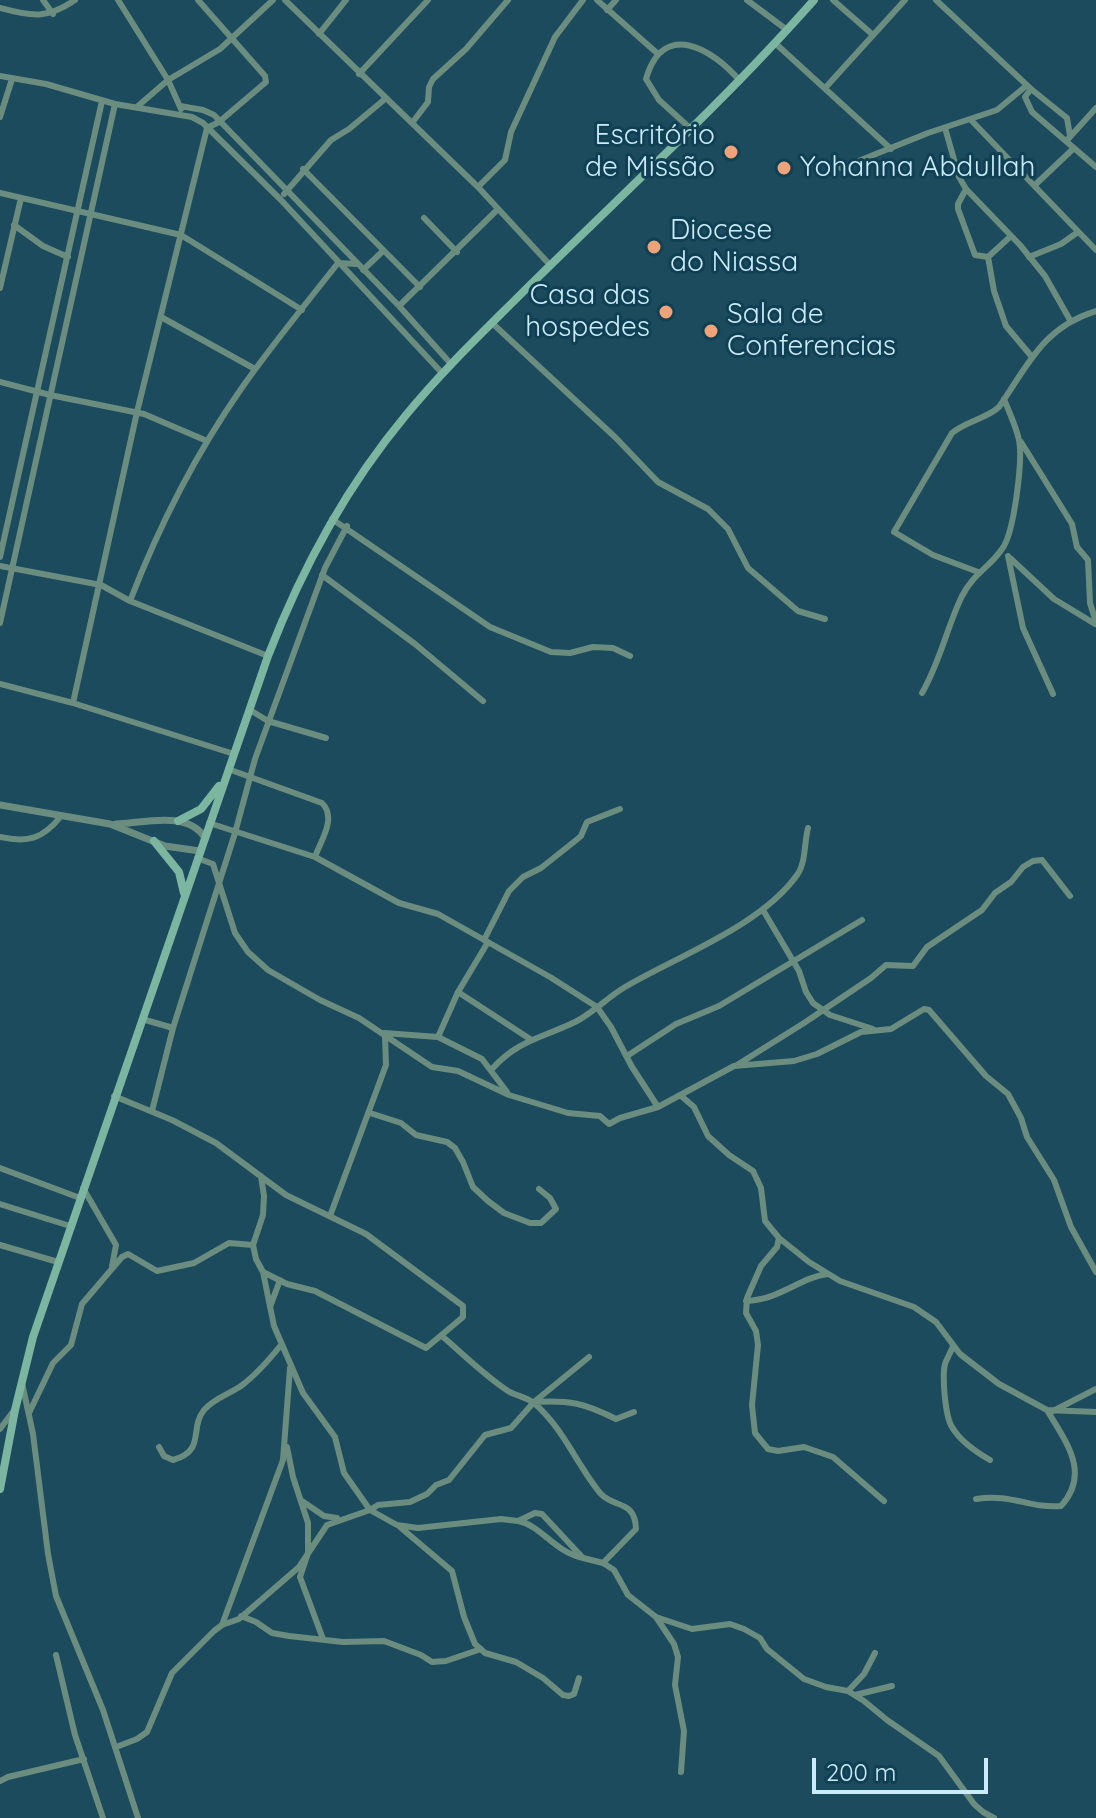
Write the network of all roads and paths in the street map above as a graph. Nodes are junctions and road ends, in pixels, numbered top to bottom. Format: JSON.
{"nodes":[{"id":1,"x":43,"y":0,"type":"edge"},
{"id":2,"x":75,"y":0,"type":"edge"},
{"id":3,"x":118,"y":0,"type":"edge"},
{"id":4,"x":198,"y":0,"type":"edge"},
{"id":5,"x":273,"y":0,"type":"edge"},
{"id":6,"x":285,"y":0,"type":"edge"},
{"id":7,"x":346,"y":0,"type":"edge"},
{"id":8,"x":428,"y":0,"type":"edge"},
{"id":9,"x":508,"y":0,"type":"edge"},
{"id":10,"x":583,"y":0,"type":"edge"},
{"id":11,"x":597,"y":0,"type":"edge"},
{"id":12,"x":616,"y":0,"type":"edge"},
{"id":13,"x":747,"y":0,"type":"edge"},
{"id":14,"x":814,"y":0,"type":"edge"},
{"id":15,"x":833,"y":0,"type":"edge"},
{"id":16,"x":905,"y":0,"type":"edge"},
{"id":17,"x":936,"y":0,"type":"edge"},
{"id":18,"x":0,"y":8,"type":"edge"},
{"id":19,"x":607,"y":10,"type":"junction"},
{"id":20,"x":53,"y":14,"type":"junction"},
{"id":21,"x":787,"y":30,"type":"junction"},
{"id":22,"x":319,"y":34,"type":"junction"},
{"id":23,"x":873,"y":35,"type":"junction"},
{"id":24,"x":232,"y":39,"type":"junction"},
{"id":25,"x":775,"y":43,"type":"junction"},
{"id":26,"x":658,"y":54,"type":"junction"},
{"id":27,"x":359,"y":74,"type":"junction"},
{"id":28,"x":0,"y":76,"type":"edge"},
{"id":29,"x":12,"y":79,"type":"junction"},
{"id":30,"x":168,"y":80,"type":"junction"},
{"id":31,"x":740,"y":81,"type":"junction"},
{"id":32,"x":826,"y":87,"type":"junction"},
{"id":33,"x":1029,"y":87,"type":"junction"},
{"id":34,"x":385,"y":99,"type":"junction"},
{"id":35,"x":102,"y":101,"type":"junction"},
{"id":36,"x":115,"y":104,"type":"junction"},
{"id":37,"x":137,"y":106,"type":"junction"},
{"id":38,"x":180,"y":106,"type":"junction"},
{"id":39,"x":1096,"y":108,"type":"edge"},
{"id":40,"x":184,"y":116,"type":"junction"},
{"id":41,"x":0,"y":117,"type":"edge"},
{"id":42,"x":971,"y":120,"type":"junction"},
{"id":43,"x":219,"y":122,"type":"junction"},
{"id":44,"x":412,"y":123,"type":"junction"},
{"id":45,"x":207,"y":128,"type":"junction"},
{"id":46,"x":945,"y":128,"type":"junction"},
{"id":47,"x":691,"y":129,"type":"junction"},
{"id":48,"x":1069,"y":139,"type":"junction"},
{"id":49,"x":1074,"y":148,"type":"junction"},
{"id":50,"x":891,"y":149,"type":"junction"},
{"id":51,"x":1096,"y":167,"type":"edge"},
{"id":52,"x":841,"y":168,"type":"dead end"},
{"id":53,"x":303,"y":169,"type":"junction"},
{"id":54,"x":1035,"y":185,"type":"junction"},
{"id":55,"x":478,"y":187,"type":"junction"},
{"id":56,"x":966,"y":189,"type":"junction"},
{"id":57,"x":285,"y":190,"type":"junction"},
{"id":58,"x":0,"y":193,"type":"edge"},
{"id":59,"x":21,"y":198,"type":"junction"},
{"id":60,"x":281,"y":200,"type":"junction"},
{"id":61,"x":498,"y":209,"type":"junction"},
{"id":62,"x":78,"y":211,"type":"junction"},
{"id":63,"x":93,"y":214,"type":"junction"},
{"id":64,"x":424,"y":218,"type":"dead end"},
{"id":65,"x":14,"y":225,"type":"junction"},
{"id":66,"x":1078,"y":232,"type":"junction"},
{"id":67,"x":181,"y":235,"type":"junction"},
{"id":68,"x":1011,"y":236,"type":"junction"},
{"id":69,"x":1096,"y":250,"type":"edge"},
{"id":70,"x":383,"y":251,"type":"junction"},
{"id":71,"x":457,"y":252,"type":"junction"},
{"id":72,"x":68,"y":257,"type":"junction"},
{"id":73,"x":988,"y":257,"type":"junction"},
{"id":74,"x":1029,"y":257,"type":"junction"},
{"id":75,"x":338,"y":263,"type":"junction"},
{"id":76,"x":357,"y":264,"type":"junction"},
{"id":77,"x":550,"y":265,"type":"junction"},
{"id":78,"x":363,"y":270,"type":"junction"},
{"id":79,"x":420,"y":287,"type":"junction"},
{"id":80,"x":0,"y":288,"type":"edge"},
{"id":81,"x":399,"y":306,"type":"junction"},
{"id":82,"x":302,"y":310,"type":"junction"},
{"id":83,"x":56,"y":311,"type":"junction"},
{"id":84,"x":1096,"y":311,"type":"edge"},
{"id":85,"x":68,"y":312,"type":"junction"},
{"id":86,"x":161,"y":317,"type":"junction"},
{"id":87,"x":1070,"y":320,"type":"junction"},
{"id":88,"x":492,"y":323,"type":"junction"},
{"id":89,"x":1032,"y":357,"type":"junction"},
{"id":90,"x":451,"y":364,"type":"junction"},
{"id":91,"x":255,"y":369,"type":"junction"},
{"id":92,"x":442,"y":373,"type":"junction"},
{"id":93,"x":0,"y":382,"type":"edge"},
{"id":94,"x":37,"y":392,"type":"junction"},
{"id":95,"x":50,"y":395,"type":"junction"},
{"id":96,"x":1004,"y":399,"type":"junction"},
{"id":97,"x":137,"y":412,"type":"junction"},
{"id":98,"x":1019,"y":439,"type":"junction"},
{"id":99,"x":207,"y":441,"type":"junction"},
{"id":100,"x":332,"y":519,"type":"junction"},
{"id":101,"x":347,"y":526,"type":"junction"},
{"id":102,"x":1004,"y":548,"type":"junction"},
{"id":103,"x":1008,"y":556,"type":"junction"},
{"id":104,"x":0,"y":557,"type":"edge"},
{"id":105,"x":0,"y":566,"type":"edge"},
{"id":106,"x":12,"y":569,"type":"junction"},
{"id":107,"x":978,"y":572,"type":"junction"},
{"id":108,"x":322,"y":575,"type":"junction"},
{"id":109,"x":101,"y":585,"type":"junction"},
{"id":110,"x":130,"y":601,"type":"junction"},
{"id":111,"x":825,"y":619,"type":"dead end"},
{"id":112,"x":0,"y":623,"type":"edge"},
{"id":113,"x":1096,"y":623,"type":"edge"},
{"id":114,"x":268,"y":656,"type":"junction"},
{"id":115,"x":630,"y":656,"type":"dead end"},
{"id":116,"x":0,"y":684,"type":"edge"},
{"id":117,"x":922,"y":693,"type":"dead end"},
{"id":118,"x":1053,"y":694,"type":"dead end"},
{"id":119,"x":483,"y":701,"type":"dead end"},
{"id":120,"x":73,"y":703,"type":"junction"},
{"id":121,"x":250,"y":710,"type":"junction"},
{"id":122,"x":268,"y":721,"type":"junction"},
{"id":123,"x":326,"y":738,"type":"dead end"},
{"id":124,"x":234,"y":754,"type":"junction"},
{"id":125,"x":227,"y":773,"type":"junction"},
{"id":126,"x":251,"y":776,"type":"junction"},
{"id":127,"x":0,"y":805,"type":"edge"},
{"id":128,"x":620,"y":809,"type":"dead end"},
{"id":129,"x":61,"y":816,"type":"junction"},
{"id":130,"x":178,"y":821,"type":"junction"},
{"id":131,"x":209,"y":823,"type":"junction"},
{"id":132,"x":110,"y":824,"type":"junction"},
{"id":133,"x":808,"y":828,"type":"dead end"},
{"id":134,"x":235,"y":833,"type":"junction"},
{"id":135,"x":0,"y":837,"type":"edge"},
{"id":136,"x":205,"y":838,"type":"junction"},
{"id":137,"x":154,"y":841,"type":"junction"},
{"id":138,"x":198,"y":855,"type":"junction"},
{"id":139,"x":315,"y":857,"type":"junction"},
{"id":140,"x":219,"y":881,"type":"junction"},
{"id":141,"x":184,"y":894,"type":"junction"},
{"id":142,"x":1070,"y":896,"type":"dead end"},
{"id":143,"x":763,"y":910,"type":"junction"},
{"id":144,"x":862,"y":920,"type":"dead end"},
{"id":145,"x":486,"y":941,"type":"junction"},
{"id":146,"x":793,"y":961,"type":"junction"},
{"id":147,"x":458,"y":992,"type":"junction"},
{"id":148,"x":597,"y":1007,"type":"junction"},
{"id":149,"x":822,"y":1011,"type":"junction"},
{"id":150,"x":142,"y":1019,"type":"junction"},
{"id":151,"x":173,"y":1028,"type":"junction"},
{"id":152,"x":875,"y":1029,"type":"junction"},
{"id":153,"x":384,"y":1034,"type":"junction"},
{"id":154,"x":438,"y":1037,"type":"junction"},
{"id":155,"x":530,"y":1039,"type":"junction"},
{"id":156,"x":627,"y":1056,"type":"junction"},
{"id":157,"x":737,"y":1065,"type":"junction"},
{"id":158,"x":492,"y":1069,"type":"junction"},
{"id":159,"x":509,"y":1095,"type":"junction"},
{"id":160,"x":680,"y":1095,"type":"junction"},
{"id":161,"x":114,"y":1096,"type":"junction"},
{"id":162,"x":658,"y":1107,"type":"junction"},
{"id":163,"x":152,"y":1111,"type":"junction"},
{"id":164,"x":370,"y":1113,"type":"junction"},
{"id":165,"x":0,"y":1168,"type":"edge"},
{"id":166,"x":261,"y":1176,"type":"junction"},
{"id":167,"x":83,"y":1188,"type":"junction"},
{"id":168,"x":539,"y":1189,"type":"dead end"},
{"id":169,"x":80,"y":1198,"type":"junction"},
{"id":170,"x":0,"y":1204,"type":"edge"},
{"id":171,"x":330,"y":1216,"type":"junction"},
{"id":172,"x":70,"y":1226,"type":"junction"},
{"id":173,"x":779,"y":1238,"type":"junction"},
{"id":174,"x":0,"y":1245,"type":"edge"},
{"id":175,"x":253,"y":1245,"type":"junction"},
{"id":176,"x":58,"y":1262,"type":"junction"},
{"id":177,"x":112,"y":1266,"type":"junction"},
{"id":178,"x":263,"y":1272,"type":"junction"},
{"id":179,"x":1096,"y":1272,"type":"edge"},
{"id":180,"x":828,"y":1274,"type":"junction"},
{"id":181,"x":280,"y":1280,"type":"junction"},
{"id":182,"x":746,"y":1301,"type":"junction"},
{"id":183,"x":270,"y":1307,"type":"junction"},
{"id":184,"x":442,"y":1336,"type":"junction"},
{"id":185,"x":281,"y":1345,"type":"junction"},
{"id":186,"x":953,"y":1346,"type":"junction"},
{"id":187,"x":589,"y":1357,"type":"dead end"},
{"id":188,"x":290,"y":1364,"type":"junction"},
{"id":189,"x":22,"y":1379,"type":"junction"},
{"id":190,"x":1096,"y":1389,"type":"edge"},
{"id":191,"x":534,"y":1402,"type":"junction"},
{"id":192,"x":15,"y":1410,"type":"junction"},
{"id":193,"x":1050,"y":1410,"type":"junction"},
{"id":194,"x":634,"y":1412,"type":"dead end"},
{"id":195,"x":1096,"y":1412,"type":"edge"},
{"id":196,"x":29,"y":1413,"type":"junction"},
{"id":197,"x":0,"y":1429,"type":"edge"},
{"id":198,"x":286,"y":1440,"type":"junction"},
{"id":199,"x":159,"y":1447,"type":"dead end"},
{"id":200,"x":990,"y":1460,"type":"dead end"},
{"id":201,"x":0,"y":1489,"type":"edge"},
{"id":202,"x":976,"y":1499,"type":"dead end"},
{"id":203,"x":301,"y":1500,"type":"junction"},
{"id":204,"x":884,"y":1501,"type":"dead end"},
{"id":205,"x":370,"y":1510,"type":"junction"},
{"id":206,"x":341,"y":1519,"type":"junction"},
{"id":207,"x":518,"y":1521,"type":"junction"},
{"id":208,"x":397,"y":1525,"type":"junction"},
{"id":209,"x":308,"y":1553,"type":"junction"},
{"id":210,"x":583,"y":1558,"type":"junction"},
{"id":211,"x":603,"y":1563,"type":"junction"},
{"id":212,"x":241,"y":1616,"type":"junction"},
{"id":213,"x":656,"y":1617,"type":"junction"},
{"id":214,"x":222,"y":1625,"type":"junction"},
{"id":215,"x":323,"y":1640,"type":"junction"},
{"id":216,"x":481,"y":1649,"type":"junction"},
{"id":217,"x":875,"y":1653,"type":"dead end"},
{"id":218,"x":56,"y":1655,"type":"dead end"},
{"id":219,"x":579,"y":1678,"type":"dead end"},
{"id":220,"x":892,"y":1686,"type":"dead end"},
{"id":221,"x":852,"y":1693,"type":"junction"},
{"id":222,"x":116,"y":1747,"type":"junction"},
{"id":223,"x":84,"y":1759,"type":"junction"},
{"id":224,"x":681,"y":1772,"type":"dead end"},
{"id":225,"x":0,"y":1781,"type":"edge"},
{"id":226,"x":103,"y":1818,"type":"edge"},
{"id":227,"x":138,"y":1818,"type":"edge"},
{"id":228,"x":994,"y":1818,"type":"edge"}],
"edges":[{"from":1,"to":20,"type":"street"},
{"from":2,"to":20,"type":"street"},
{"from":3,"to":30,"type":"street"},
{"from":4,"to":24,"type":"street"},
{"from":5,"to":24,"type":"street"},
{"from":6,"to":22,"type":"street"},
{"from":7,"to":22,"type":"street"},
{"from":8,"to":27,"type":"street"},
{"from":9,"to":44,"type":"street"},
{"from":10,"to":55,"type":"street"},
{"from":11,"to":19,"type":"street"},
{"from":12,"to":19,"type":"street"},
{"from":13,"to":21,"type":"street"},
{"from":14,"to":21,"type":"main road"},
{"from":15,"to":23,"type":"street"},
{"from":16,"to":23,"type":"street"},
{"from":17,"to":33,"type":"street"},
{"from":18,"to":20,"type":"street"},
{"from":19,"to":26,"type":"street"},
{"from":21,"to":25,"type":"main road"},
{"from":22,"to":27,"type":"street"},
{"from":23,"to":32,"type":"street"},
{"from":24,"to":30,"type":"street"},
{"from":24,"to":43,"type":"street"},
{"from":25,"to":31,"type":"main road"},
{"from":25,"to":32,"type":"street"},
{"from":26,"to":31,"type":"street"},
{"from":26,"to":47,"type":"street"},
{"from":27,"to":34,"type":"street"},
{"from":28,"to":29,"type":"street"},
{"from":29,"to":35,"type":"street"},
{"from":29,"to":41,"type":"street"},
{"from":30,"to":37,"type":"street"},
{"from":30,"to":38,"type":"street"},
{"from":31,"to":47,"type":"main road"},
{"from":32,"to":50,"type":"street"},
{"from":33,"to":42,"type":"street"},
{"from":33,"to":48,"type":"street"},
{"from":33,"to":48,"type":"street"},
{"from":34,"to":44,"type":"street"},
{"from":34,"to":53,"type":"street"},
{"from":35,"to":36,"type":"street"},
{"from":35,"to":62,"type":"street"},
{"from":36,"to":37,"type":"street"},
{"from":36,"to":63,"type":"street"},
{"from":37,"to":40,"type":"street"},
{"from":38,"to":40,"type":"street"},
{"from":38,"to":43,"type":"street"},
{"from":39,"to":48,"type":"street"},
{"from":40,"to":45,"type":"street"},
{"from":42,"to":46,"type":"street"},
{"from":42,"to":54,"type":"street"},
{"from":43,"to":45,"type":"street"},
{"from":43,"to":57,"type":"street"},
{"from":44,"to":55,"type":"street"},
{"from":45,"to":60,"type":"street"},
{"from":45,"to":67,"type":"street"},
{"from":46,"to":50,"type":"street"},
{"from":46,"to":56,"type":"street"},
{"from":47,"to":77,"type":"main road"},
{"from":48,"to":49,"type":"street"},
{"from":49,"to":51,"type":"street"},
{"from":49,"to":54,"type":"street"},
{"from":50,"to":52,"type":"street"},
{"from":53,"to":57,"type":"street"},
{"from":53,"to":70,"type":"street"},
{"from":54,"to":66,"type":"street"},
{"from":55,"to":61,"type":"street"},
{"from":56,"to":68,"type":"street"},
{"from":56,"to":73,"type":"street"},
{"from":57,"to":60,"type":"street"},
{"from":57,"to":76,"type":"street"},
{"from":58,"to":59,"type":"street"},
{"from":59,"to":62,"type":"street"},
{"from":59,"to":65,"type":"street"},
{"from":60,"to":75,"type":"street"},
{"from":61,"to":71,"type":"street"},
{"from":61,"to":77,"type":"street"},
{"from":62,"to":63,"type":"street"},
{"from":62,"to":72,"type":"street"},
{"from":63,"to":67,"type":"street"},
{"from":63,"to":85,"type":"street"},
{"from":64,"to":71,"type":"street"},
{"from":65,"to":72,"type":"street"},
{"from":65,"to":80,"type":"street"},
{"from":66,"to":69,"type":"street"},
{"from":66,"to":74,"type":"street"},
{"from":67,"to":82,"type":"street"},
{"from":67,"to":86,"type":"street"},
{"from":68,"to":73,"type":"street"},
{"from":68,"to":74,"type":"street"},
{"from":70,"to":78,"type":"street"},
{"from":70,"to":79,"type":"street"},
{"from":71,"to":79,"type":"street"},
{"from":72,"to":83,"type":"street"},
{"from":73,"to":89,"type":"street"},
{"from":74,"to":87,"type":"street"},
{"from":75,"to":76,"type":"street"},
{"from":75,"to":82,"type":"street"},
{"from":75,"to":92,"type":"street"},
{"from":76,"to":78,"type":"street"},
{"from":77,"to":88,"type":"main road"},
{"from":78,"to":81,"type":"street"},
{"from":79,"to":81,"type":"street"},
{"from":81,"to":90,"type":"street"},
{"from":82,"to":91,"type":"street"},
{"from":83,"to":85,"type":"street"},
{"from":83,"to":94,"type":"street"},
{"from":84,"to":87,"type":"street"},
{"from":85,"to":95,"type":"street"},
{"from":86,"to":91,"type":"street"},
{"from":86,"to":97,"type":"street"},
{"from":87,"to":89,"type":"street"},
{"from":88,"to":90,"type":"main road"},
{"from":88,"to":111,"type":"street"},
{"from":89,"to":96,"type":"street"},
{"from":90,"to":92,"type":"main road"},
{"from":91,"to":99,"type":"street"},
{"from":92,"to":100,"type":"main road"},
{"from":93,"to":94,"type":"street"},
{"from":94,"to":95,"type":"street"},
{"from":94,"to":104,"type":"street"},
{"from":95,"to":97,"type":"street"},
{"from":95,"to":106,"type":"street"},
{"from":96,"to":98,"type":"street"},
{"from":96,"to":107,"type":"street"},
{"from":97,"to":99,"type":"street"},
{"from":97,"to":109,"type":"street"},
{"from":98,"to":102,"type":"street"},
{"from":98,"to":113,"type":"street"},
{"from":99,"to":110,"type":"street"},
{"from":100,"to":101,"type":"street"},
{"from":100,"to":114,"type":"main road"},
{"from":101,"to":108,"type":"street"},
{"from":101,"to":115,"type":"street"},
{"from":102,"to":103,"type":"street"},
{"from":102,"to":107,"type":"street"},
{"from":103,"to":113,"type":"street"},
{"from":103,"to":118,"type":"street"},
{"from":105,"to":106,"type":"street"},
{"from":106,"to":109,"type":"street"},
{"from":106,"to":112,"type":"street"},
{"from":107,"to":117,"type":"street"},
{"from":108,"to":119,"type":"street"},
{"from":108,"to":122,"type":"street"},
{"from":109,"to":110,"type":"street"},
{"from":109,"to":120,"type":"street"},
{"from":110,"to":114,"type":"street"},
{"from":114,"to":121,"type":"main road"},
{"from":116,"to":120,"type":"street"},
{"from":120,"to":124,"type":"street"},
{"from":121,"to":122,"type":"street"},
{"from":121,"to":124,"type":"main road"},
{"from":122,"to":123,"type":"street"},
{"from":122,"to":126,"type":"street"},
{"from":124,"to":125,"type":"main road"},
{"from":125,"to":126,"type":"street"},
{"from":125,"to":130,"type":"main road"},
{"from":125,"to":131,"type":"main road"},
{"from":126,"to":134,"type":"street"},
{"from":126,"to":139,"type":"street"},
{"from":127,"to":129,"type":"street"},
{"from":128,"to":145,"type":"street"},
{"from":129,"to":132,"type":"street"},
{"from":129,"to":135,"type":"street"},
{"from":130,"to":132,"type":"street"},
{"from":130,"to":136,"type":"street"},
{"from":131,"to":134,"type":"street"},
{"from":131,"to":136,"type":"main road"},
{"from":132,"to":137,"type":"street"},
{"from":133,"to":143,"type":"street"},
{"from":134,"to":139,"type":"street"},
{"from":134,"to":140,"type":"street"},
{"from":136,"to":138,"type":"main road"},
{"from":137,"to":138,"type":"street"},
{"from":137,"to":141,"type":"main road"},
{"from":138,"to":140,"type":"street"},
{"from":138,"to":141,"type":"main road"},
{"from":139,"to":145,"type":"street"},
{"from":140,"to":151,"type":"street"},
{"from":140,"to":153,"type":"street"},
{"from":141,"to":150,"type":"main road"},
{"from":142,"to":149,"type":"street"},
{"from":143,"to":146,"type":"street"},
{"from":143,"to":148,"type":"street"},
{"from":144,"to":146,"type":"street"},
{"from":145,"to":147,"type":"street"},
{"from":145,"to":148,"type":"street"},
{"from":146,"to":149,"type":"street"},
{"from":146,"to":156,"type":"street"},
{"from":147,"to":154,"type":"street"},
{"from":147,"to":155,"type":"street"},
{"from":148,"to":155,"type":"street"},
{"from":148,"to":156,"type":"street"},
{"from":149,"to":152,"type":"street"},
{"from":149,"to":157,"type":"street"},
{"from":150,"to":151,"type":"street"},
{"from":150,"to":161,"type":"main road"},
{"from":151,"to":163,"type":"street"},
{"from":152,"to":157,"type":"street"},
{"from":152,"to":179,"type":"street"},
{"from":153,"to":154,"type":"street"},
{"from":153,"to":159,"type":"street"},
{"from":153,"to":164,"type":"street"},
{"from":154,"to":158,"type":"street"},
{"from":155,"to":158,"type":"street"},
{"from":156,"to":162,"type":"street"},
{"from":157,"to":160,"type":"street"},
{"from":158,"to":159,"type":"street"},
{"from":159,"to":162,"type":"street"},
{"from":160,"to":162,"type":"street"},
{"from":160,"to":173,"type":"street"},
{"from":161,"to":163,"type":"street"},
{"from":161,"to":167,"type":"main road"},
{"from":163,"to":166,"type":"street"},
{"from":164,"to":168,"type":"street"},
{"from":164,"to":171,"type":"street"},
{"from":165,"to":169,"type":"street"},
{"from":166,"to":171,"type":"street"},
{"from":166,"to":175,"type":"street"},
{"from":167,"to":169,"type":"main road"},
{"from":167,"to":177,"type":"street"},
{"from":169,"to":172,"type":"main road"},
{"from":170,"to":172,"type":"street"},
{"from":171,"to":184,"type":"street"},
{"from":172,"to":176,"type":"main road"},
{"from":173,"to":180,"type":"street"},
{"from":173,"to":182,"type":"street"},
{"from":174,"to":176,"type":"street"},
{"from":175,"to":177,"type":"street"},
{"from":175,"to":178,"type":"street"},
{"from":176,"to":189,"type":"main road"},
{"from":177,"to":196,"type":"street"},
{"from":178,"to":181,"type":"street"},
{"from":178,"to":183,"type":"street"},
{"from":180,"to":182,"type":"street"},
{"from":180,"to":186,"type":"street"},
{"from":181,"to":183,"type":"street"},
{"from":181,"to":184,"type":"street"},
{"from":182,"to":204,"type":"street"},
{"from":183,"to":185,"type":"street"},
{"from":184,"to":191,"type":"street"},
{"from":185,"to":188,"type":"street"},
{"from":185,"to":199,"type":"street"},
{"from":186,"to":193,"type":"street"},
{"from":186,"to":200,"type":"street"},
{"from":187,"to":191,"type":"street"},
{"from":188,"to":198,"type":"street"},
{"from":188,"to":205,"type":"street"},
{"from":189,"to":192,"type":"main road"},
{"from":189,"to":196,"type":"street"},
{"from":190,"to":193,"type":"street"},
{"from":191,"to":194,"type":"street"},
{"from":191,"to":205,"type":"street"},
{"from":191,"to":211,"type":"street"},
{"from":192,"to":197,"type":"street"},
{"from":192,"to":201,"type":"main road"},
{"from":193,"to":195,"type":"street"},
{"from":193,"to":202,"type":"street"},
{"from":196,"to":222,"type":"street"},
{"from":198,"to":203,"type":"street"},
{"from":198,"to":214,"type":"street"},
{"from":203,"to":206,"type":"street"},
{"from":203,"to":209,"type":"street"},
{"from":205,"to":206,"type":"street"},
{"from":205,"to":208,"type":"street"},
{"from":206,"to":209,"type":"street"},
{"from":207,"to":208,"type":"street"},
{"from":207,"to":210,"type":"street"},
{"from":207,"to":210,"type":"street"},
{"from":208,"to":216,"type":"street"},
{"from":209,"to":212,"type":"street"},
{"from":209,"to":215,"type":"street"},
{"from":210,"to":211,"type":"street"},
{"from":211,"to":213,"type":"street"},
{"from":212,"to":214,"type":"street"},
{"from":212,"to":215,"type":"street"},
{"from":213,"to":221,"type":"street"},
{"from":213,"to":224,"type":"street"},
{"from":214,"to":222,"type":"street"},
{"from":215,"to":216,"type":"street"},
{"from":216,"to":219,"type":"street"},
{"from":217,"to":221,"type":"street"},
{"from":218,"to":223,"type":"street"},
{"from":220,"to":221,"type":"street"},
{"from":221,"to":228,"type":"street"},
{"from":222,"to":227,"type":"street"},
{"from":223,"to":225,"type":"street"},
{"from":223,"to":226,"type":"street"}]}
